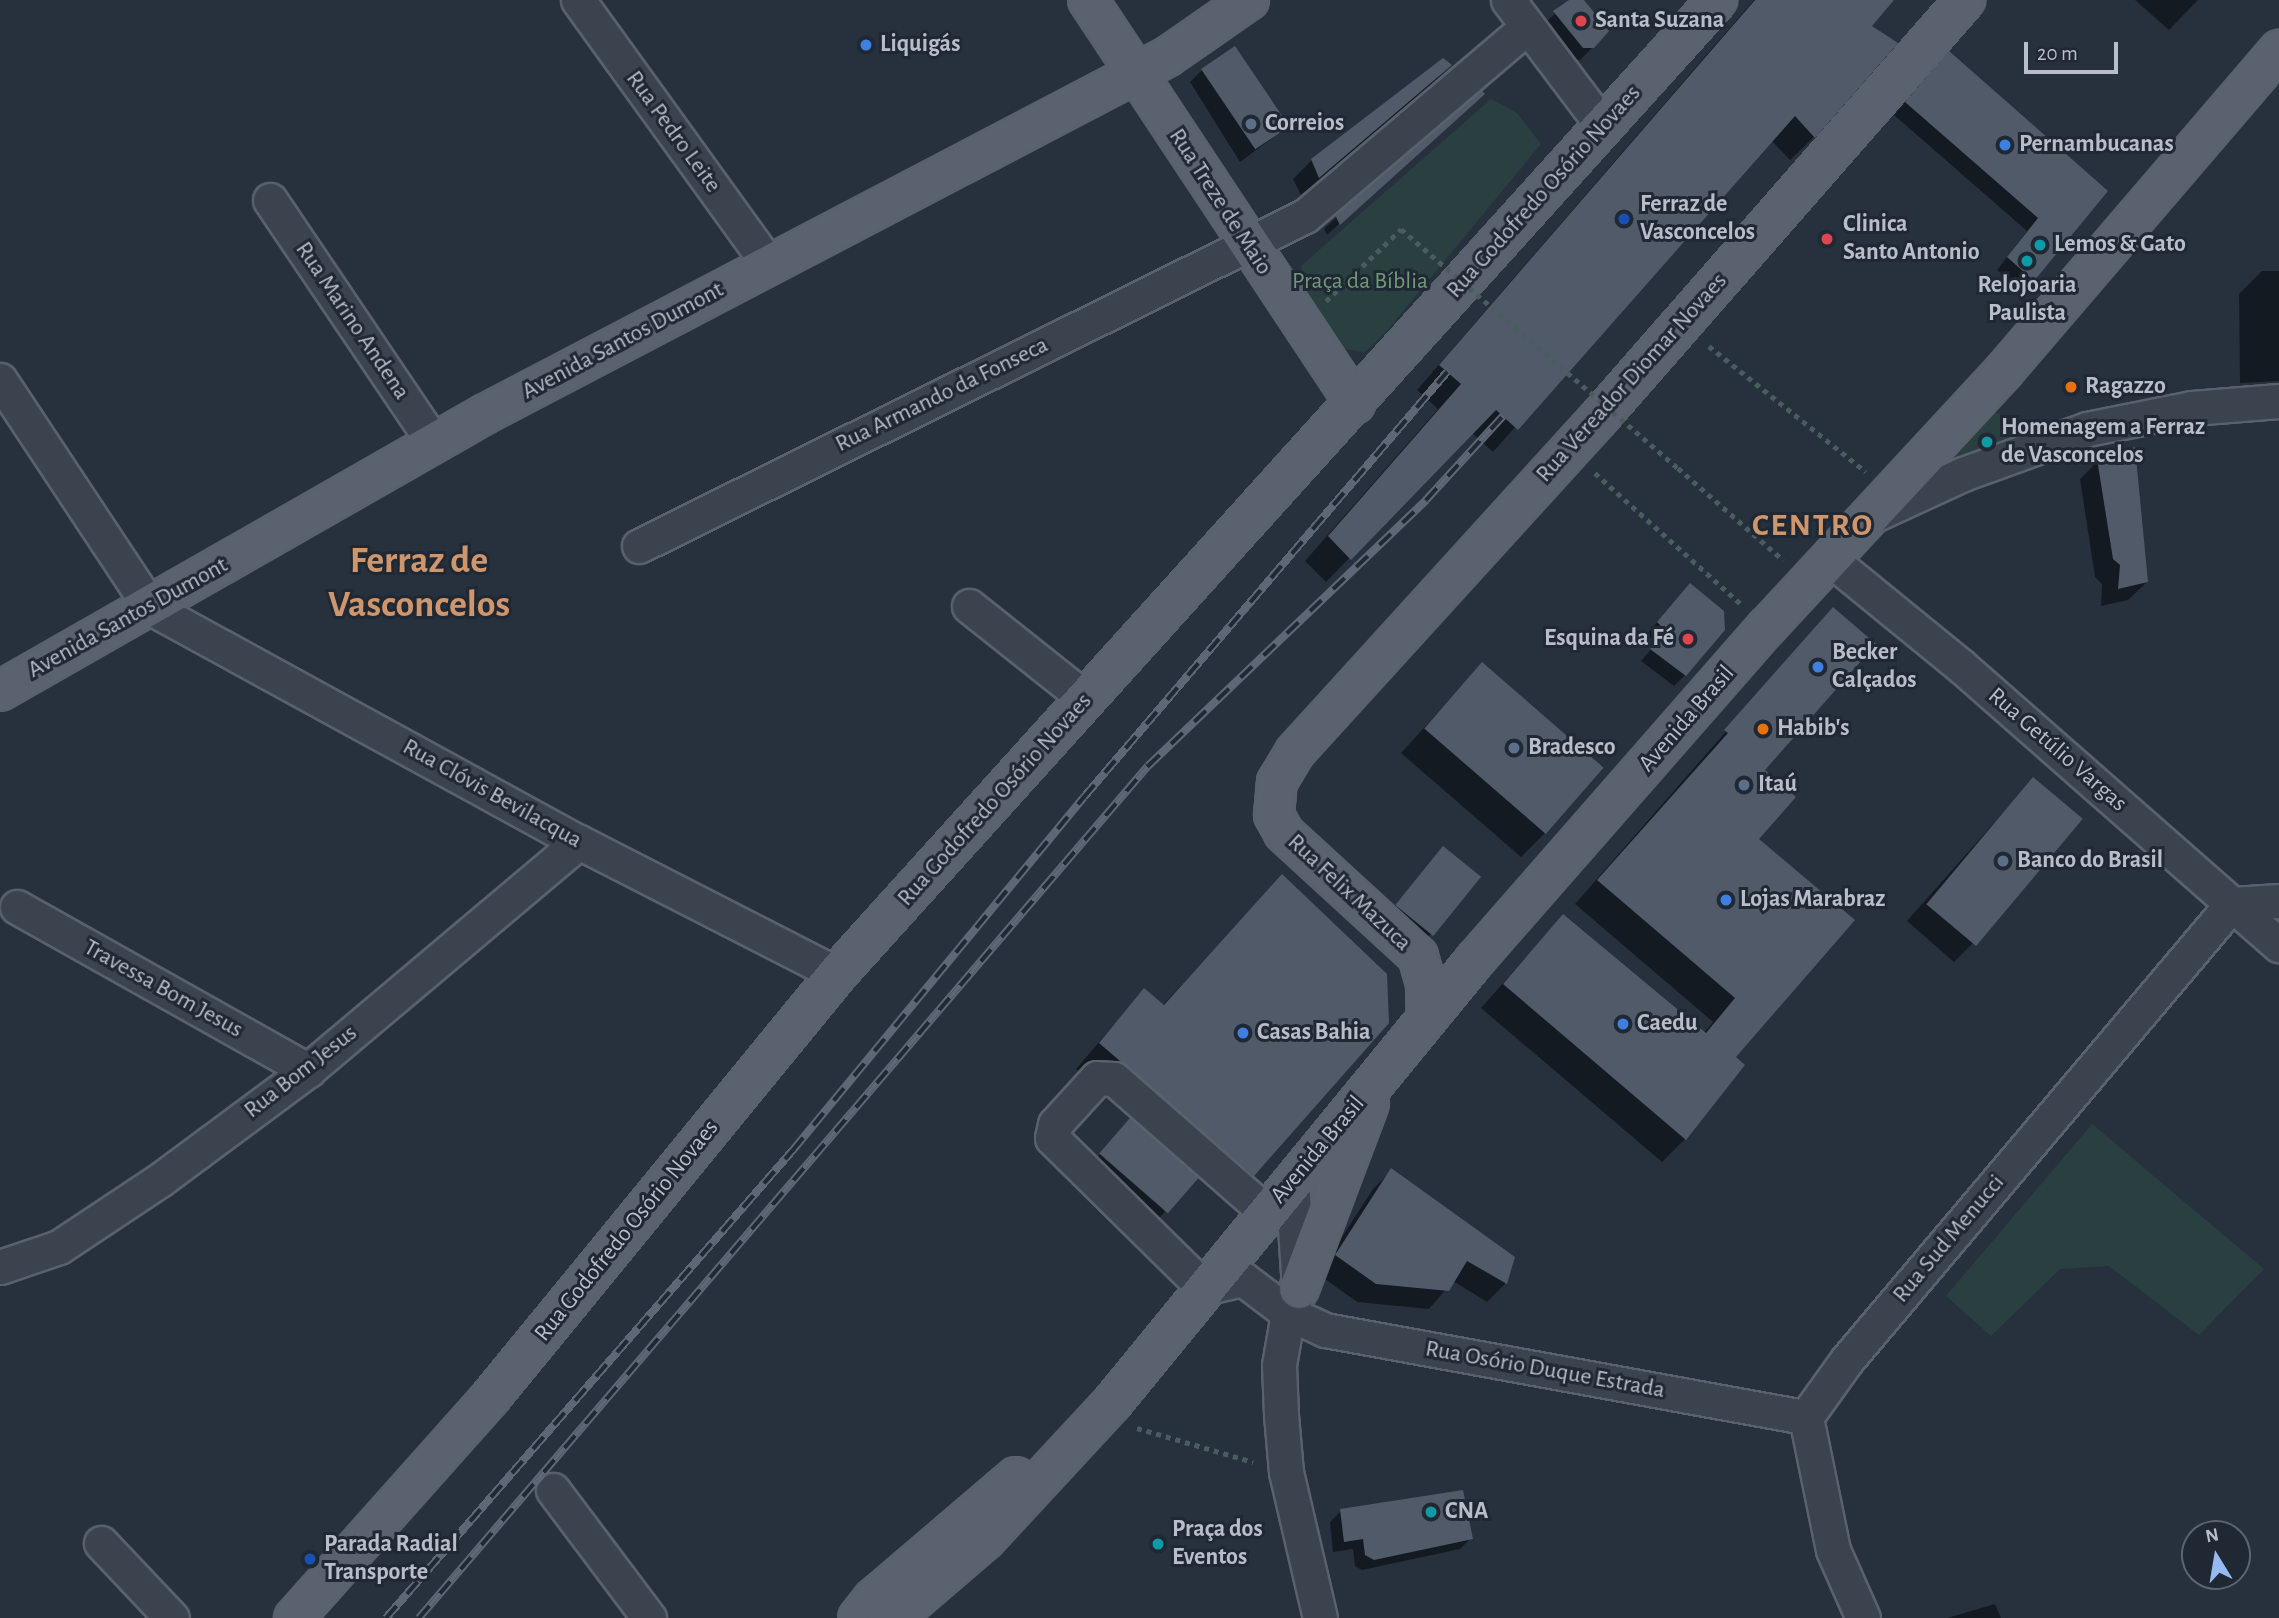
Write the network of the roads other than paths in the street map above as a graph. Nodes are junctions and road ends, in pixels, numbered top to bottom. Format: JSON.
{"nodes":[{"id":1,"x":578,"y":0,"type":"edge"},
{"id":2,"x":1088,"y":0,"type":"edge"},
{"id":3,"x":1249,"y":0,"type":"edge"},
{"id":4,"x":1508,"y":0,"type":"edge"},
{"id":5,"x":1717,"y":0,"type":"edge"},
{"id":6,"x":1965,"y":0,"type":"edge"},
{"id":7,"x":1525,"y":29,"type":"junction"},
{"id":8,"x":2279,"y":50,"type":"edge"},
{"id":9,"x":1137,"y":73,"type":"junction"},
{"id":10,"x":1603,"y":125,"type":"junction"},
{"id":11,"x":270,"y":200,"type":"dead end"},
{"id":12,"x":1246,"y":244,"type":"junction"},
{"id":13,"x":768,"y":263,"type":"junction"},
{"id":14,"x":0,"y":380,"type":"edge"},
{"id":15,"x":2279,"y":401,"type":"edge"},
{"id":16,"x":1354,"y":404,"type":"junction"},
{"id":17,"x":434,"y":443,"type":"junction"},
{"id":18,"x":1881,"y":505,"type":"junction"},
{"id":19,"x":639,"y":546,"type":"dead end"},
{"id":20,"x":1820,"y":571,"type":"junction"},
{"id":21,"x":969,"y":606,"type":"dead end"},
{"id":22,"x":151,"y":608,"type":"junction"},
{"id":23,"x":0,"y":691,"type":"edge"},
{"id":24,"x":1086,"y":699,"type":"junction"},
{"id":25,"x":1295,"y":752,"type":"joint"},
{"id":26,"x":579,"y":842,"type":"junction"},
{"id":27,"x":2279,"y":901,"type":"edge"},
{"id":28,"x":2232,"y":904,"type":"junction"},
{"id":29,"x":17,"y":907,"type":"dead end"},
{"id":30,"x":2279,"y":945,"type":"edge"},
{"id":31,"x":1418,"y":956,"type":"junction"},
{"id":32,"x":1475,"y":960,"type":"junction"},
{"id":33,"x":837,"y":974,"type":"junction"},
{"id":34,"x":1427,"y":1018,"type":"junction"},
{"id":35,"x":308,"y":1070,"type":"junction"},
{"id":36,"x":1381,"y":1076,"type":"junction"},
{"id":37,"x":1292,"y":1181,"type":"junction"},
{"id":38,"x":1266,"y":1212,"type":"junction"},
{"id":39,"x":0,"y":1267,"type":"edge"},
{"id":40,"x":1204,"y":1288,"type":"junction"},
{"id":41,"x":1293,"y":1301,"type":"junction"},
{"id":42,"x":1106,"y":1410,"type":"junction"},
{"id":43,"x":1806,"y":1417,"type":"junction"},
{"id":44,"x":553,"y":1490,"type":"dead end"},
{"id":45,"x":101,"y":1543,"type":"dead end"},
{"id":46,"x":172,"y":1618,"type":"edge"},
{"id":47,"x":294,"y":1618,"type":"edge"},
{"id":48,"x":649,"y":1618,"type":"edge"},
{"id":49,"x":858,"y":1618,"type":"edge"},
{"id":50,"x":894,"y":1618,"type":"edge"},
{"id":51,"x":1320,"y":1618,"type":"edge"},
{"id":52,"x":1863,"y":1618,"type":"edge"}],
"edges":[{"from":1,"to":13,"type":"street","name":"Rua Pedro Leite"},
{"from":2,"to":9,"type":"main road","name":"Rua Treze de Maio"},
{"from":3,"to":9,"type":"main road","name":"Avenida Santos Dumont"},
{"from":4,"to":7,"type":"street"},
{"from":5,"to":10,"type":"main road","name":"Rua Godofredo Osório Novaes"},
{"from":6,"to":25,"type":"main road","name":"Rua Vereador Diomar Novaes"},
{"from":7,"to":10,"type":"street"},
{"from":7,"to":12,"type":"street"},
{"from":8,"to":18,"type":"main road","name":"Avenida Brasil"},
{"from":9,"to":12,"type":"main road","name":"Rua Treze de Maio"},
{"from":9,"to":13,"type":"main road","name":"Avenida Santos Dumont"},
{"from":10,"to":16,"type":"main road","name":"Rua Godofredo Osório Novaes"},
{"from":11,"to":17,"type":"street","name":"Rua Marino Andena"},
{"from":12,"to":16,"type":"main road","name":"Rua Treze de Maio"},
{"from":12,"to":19,"type":"street","name":"Rua Armando da Fonseca"},
{"from":13,"to":17,"type":"main road","name":"Avenida Santos Dumont"},
{"from":14,"to":22,"type":"street"},
{"from":15,"to":18,"type":"street"},
{"from":16,"to":24,"type":"main road","name":"Rua Godofredo Osório Novaes"},
{"from":17,"to":22,"type":"main road","name":"Avenida Santos Dumont"},
{"from":18,"to":20,"type":"main road","name":"Avenida Brasil"},
{"from":20,"to":28,"type":"street","name":"Rua Getúlio Vargas"},
{"from":20,"to":32,"type":"main road","name":"Avenida Brasil"},
{"from":21,"to":24,"type":"street"},
{"from":22,"to":23,"type":"main road","name":"Avenida Santos Dumont"},
{"from":22,"to":26,"type":"street","name":"Rua Clóvis Bevilacqua"},
{"from":24,"to":33,"type":"main road","name":"Rua Godofredo Osório Novaes"},
{"from":25,"to":31,"type":"main road","name":"Rua Felix Mazuca"},
{"from":26,"to":33,"type":"street","name":"Rua Clóvis Bevilacqua"},
{"from":26,"to":35,"type":"street","name":"Rua Bom Jesus"},
{"from":27,"to":28,"type":"street"},
{"from":28,"to":30,"type":"street","name":"Rua Getúlio Vargas"},
{"from":28,"to":43,"type":"street","name":"Rua Sud Menucci"},
{"from":29,"to":35,"type":"street","name":"Travessa Bom Jesus"},
{"from":31,"to":32,"type":"main road","name":"Rua Felix Mazuca"},
{"from":31,"to":34,"type":"main road","name":"Rua Felix Mazuca"},
{"from":32,"to":34,"type":"main road","name":"Avenida Brasil"},
{"from":33,"to":47,"type":"main road","name":"Rua Godofredo Osório Novaes"},
{"from":34,"to":36,"type":"main road","name":"Avenida Brasil"},
{"from":35,"to":39,"type":"street","name":"Rua Bom Jesus"},
{"from":36,"to":37,"type":"main road","name":"Avenida Brasil"},
{"from":36,"to":41,"type":"main road"},
{"from":37,"to":38,"type":"main road","name":"Avenida Brasil"},
{"from":37,"to":41,"type":"street"},
{"from":38,"to":40,"type":"main road","name":"Avenida Brasil"},
{"from":38,"to":40,"type":"street"},
{"from":40,"to":41,"type":"street","name":"Rua Osório Duque Estrada"},
{"from":40,"to":42,"type":"main road","name":"Avenida Brasil"},
{"from":41,"to":43,"type":"street","name":"Rua Osório Duque Estrada"},
{"from":41,"to":51,"type":"street"},
{"from":42,"to":49,"type":"main road","name":"Avenida Brasil"},
{"from":42,"to":50,"type":"main road","name":"Avenida Brasil"},
{"from":43,"to":52,"type":"street"},
{"from":44,"to":48,"type":"street"},
{"from":45,"to":46,"type":"street"}]}
